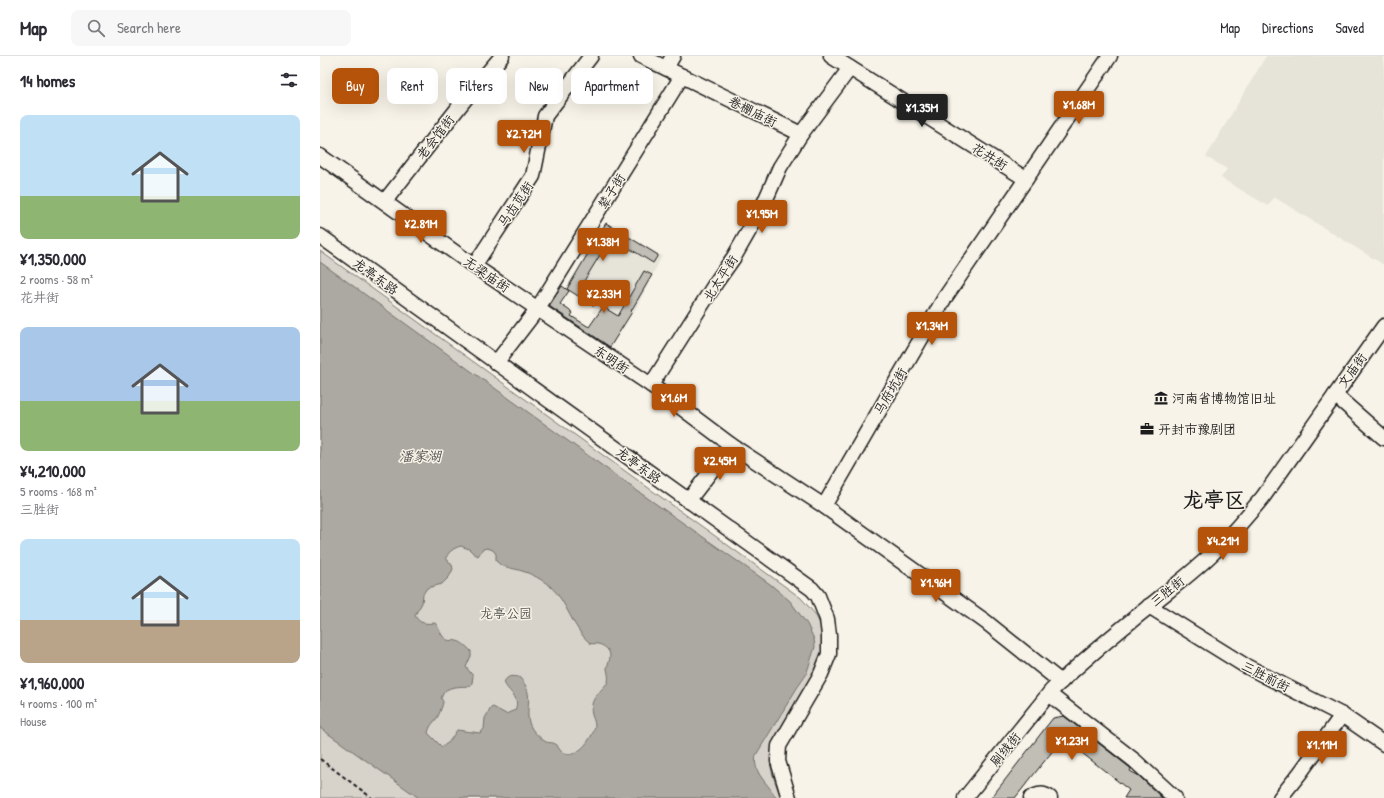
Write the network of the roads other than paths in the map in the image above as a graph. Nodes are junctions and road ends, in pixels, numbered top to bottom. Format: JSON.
{"nodes":[{"id":1,"x":502,"y":56,"type":"edge"},
{"id":2,"x":590,"y":56,"type":"edge"},
{"id":3,"x":641,"y":56,"type":"edge"},
{"id":4,"x":673,"y":56,"type":"edge"},
{"id":5,"x":832,"y":56,"type":"edge"},
{"id":6,"x":1110,"y":56,"type":"edge"},
{"id":7,"x":666,"y":68,"type":"junction"},
{"id":8,"x":850,"y":68,"type":"junction"},
{"id":9,"x":682,"y":76,"type":"junction"},
{"id":10,"x":801,"y":134,"type":"junction"},
{"id":11,"x":320,"y":156,"type":"edge"},
{"id":12,"x":1026,"y":179,"type":"junction"},
{"id":13,"x":385,"y":201,"type":"junction"},
{"id":14,"x":320,"y":236,"type":"edge"},
{"id":15,"x":474,"y":266,"type":"junction"},
{"id":16,"x":538,"y":308,"type":"junction"},
{"id":17,"x":1384,"y":326,"type":"edge"},
{"id":18,"x":496,"y":363,"type":"junction"},
{"id":19,"x":651,"y":385,"type":"junction"},
{"id":20,"x":1335,"y":395,"type":"junction"},
{"id":21,"x":1384,"y":438,"type":"edge"},
{"id":22,"x":731,"y":445,"type":"junction"},
{"id":23,"x":688,"y":500,"type":"junction"},
{"id":24,"x":824,"y":506,"type":"junction"},
{"id":25,"x":1149,"y":606,"type":"junction"},
{"id":26,"x":1061,"y":682,"type":"junction"},
{"id":27,"x":1049,"y":694,"type":"junction"},
{"id":28,"x":1342,"y":715,"type":"junction"},
{"id":29,"x":1384,"y":744,"type":"edge"},
{"id":30,"x":789,"y":798,"type":"edge"},
{"id":31,"x":965,"y":798,"type":"edge"},
{"id":32,"x":1031,"y":798,"type":"edge"},
{"id":33,"x":1050,"y":798,"type":"edge"},
{"id":34,"x":1175,"y":798,"type":"edge"},
{"id":35,"x":1280,"y":798,"type":"edge"}],
"edges":[{"from":1,"to":13,"type":"street","name":"老会馆街"},
{"from":2,"to":15,"type":"street","name":"马齿苋街"},
{"from":3,"to":7,"type":"street","name":"卷棚庙街"},
{"from":4,"to":7,"type":"street"},
{"from":5,"to":8,"type":"street","name":"花井街"},
{"from":6,"to":12,"type":"street","name":"马府坑街"},
{"from":7,"to":9,"type":"street","name":"卷棚庙街"},
{"from":8,"to":10,"type":"street","name":"北太平街"},
{"from":8,"to":12,"type":"street","name":"花井街"},
{"from":9,"to":10,"type":"street","name":"卷棚庙街"},
{"from":9,"to":16,"type":"street","name":"辇子街"},
{"from":10,"to":19,"type":"street","name":"北太平街"},
{"from":11,"to":13,"type":"street","name":"无梁庙街"},
{"from":12,"to":24,"type":"street","name":"马府坑街"},
{"from":13,"to":15,"type":"street","name":"无梁庙街"},
{"from":14,"to":18,"type":"street","name":"龙亭东路"},
{"from":15,"to":16,"type":"street","name":"无梁庙街"},
{"from":16,"to":18,"type":"street","name":"辇子街"},
{"from":16,"to":19,"type":"street","name":"东明街"},
{"from":17,"to":20,"type":"street","name":"文庙街"},
{"from":18,"to":23,"type":"street","name":"龙亭东路"},
{"from":19,"to":22,"type":"street","name":"东明街"},
{"from":20,"to":21,"type":"street"},
{"from":20,"to":25,"type":"street","name":"三胜街"},
{"from":22,"to":23,"type":"street"},
{"from":22,"to":24,"type":"street","name":"东明街"},
{"from":23,"to":30,"type":"street","name":"龙亭东路"},
{"from":24,"to":26,"type":"street","name":"东明街"},
{"from":25,"to":26,"type":"street","name":"三胜街"},
{"from":25,"to":28,"type":"street","name":"三胜前街"},
{"from":26,"to":27,"type":"street","name":"刷绒街"},
{"from":27,"to":31,"type":"street","name":"刷绒街"},
{"from":27,"to":34,"type":"street"},
{"from":28,"to":29,"type":"street","name":"三胜前街"},
{"from":28,"to":35,"type":"street"},
{"from":32,"to":33,"type":"street"}]}
